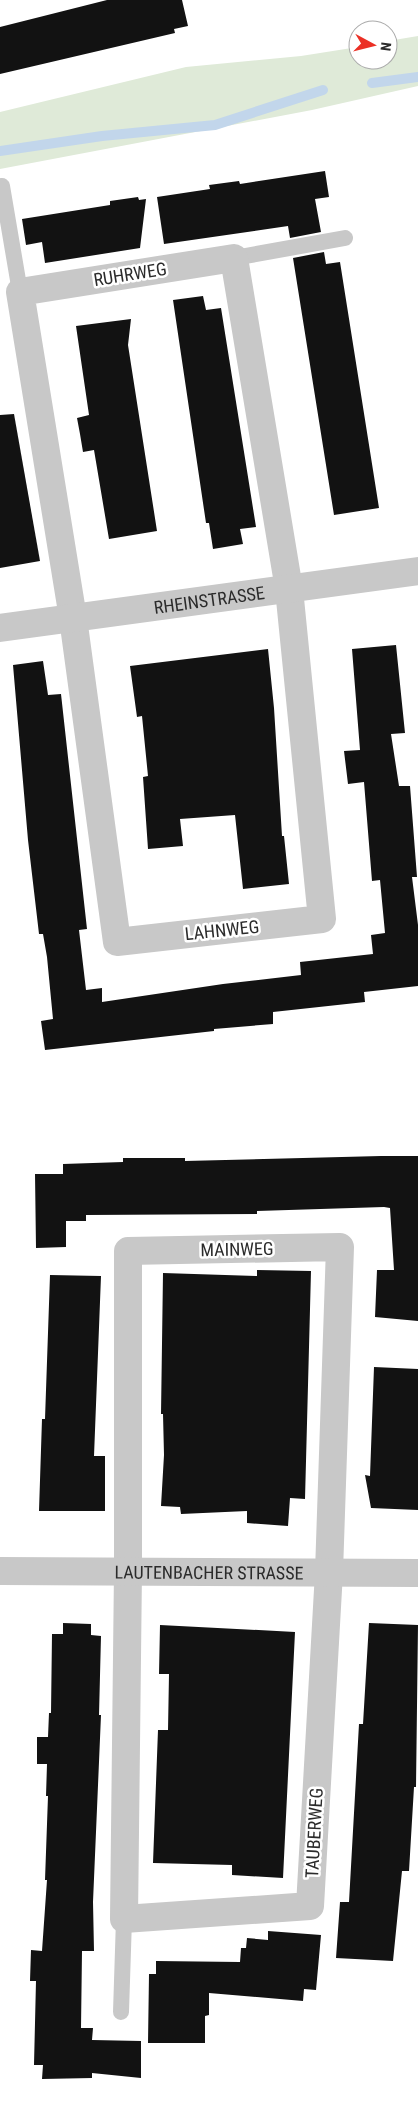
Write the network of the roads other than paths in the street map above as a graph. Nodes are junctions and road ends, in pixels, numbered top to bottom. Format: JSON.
{"nodes":[{"id":1,"x":2,"y":186,"type":"dead end"},
{"id":2,"x":345,"y":238,"type":"dead end"},
{"id":3,"x":234,"y":258,"type":"junction"},
{"id":4,"x":20,"y":292,"type":"junction"},
{"id":5,"x":418,"y":571,"type":"edge"},
{"id":6,"x":289,"y":589,"type":"junction"},
{"id":7,"x":73,"y":618,"type":"junction"},
{"id":8,"x":0,"y":628,"type":"edge"},
{"id":9,"x":128,"y":1570,"type":"junction"},
{"id":10,"x":0,"y":1571,"type":"edge"},
{"id":11,"x":329,"y":1572,"type":"junction"},
{"id":12,"x":418,"y":1573,"type":"edge"},
{"id":13,"x":124,"y":1919,"type":"junction"},
{"id":14,"x":121,"y":2012,"type":"dead end"}],
"edges":[{"from":1,"to":4,"type":"lane"},
{"from":2,"to":3,"type":"lane"},
{"from":3,"to":4,"type":"street","name":"RUHRWEG"},
{"from":3,"to":6,"type":"street"},
{"from":4,"to":7,"type":"street"},
{"from":5,"to":6,"type":"street","name":"RHEINSTRASSE"},
{"from":6,"to":7,"type":"street","name":"RHEINSTRASSE"},
{"from":6,"to":7,"type":"street","name":"LAHNWEG"},
{"from":7,"to":8,"type":"street","name":"RHEINSTRASSE"},
{"from":9,"to":10,"type":"street","name":"LAUTENBACHER STRASSE"},
{"from":9,"to":11,"type":"street","name":"LAUTENBACHER STRASSE"},
{"from":9,"to":11,"type":"street","name":"MAINWEG"},
{"from":9,"to":13,"type":"street"},
{"from":11,"to":12,"type":"street","name":"LAUTENBACHER STRASSE"},
{"from":11,"to":13,"type":"street","name":"TAUBERWEG"},
{"from":13,"to":14,"type":"lane"}]}
